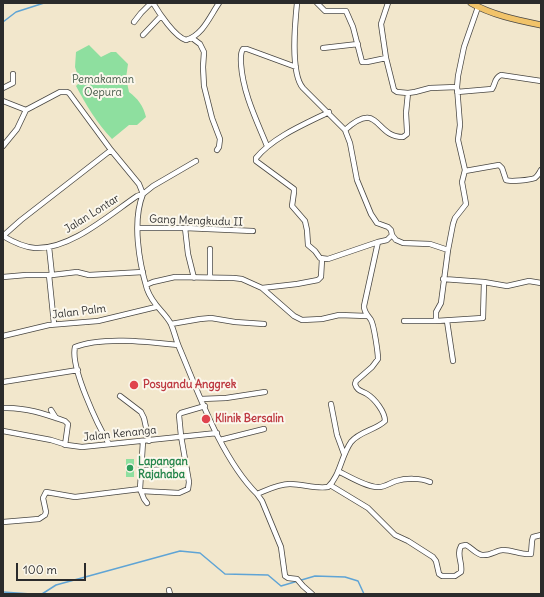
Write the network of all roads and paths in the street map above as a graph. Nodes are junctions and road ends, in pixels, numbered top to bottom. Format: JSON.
{"nodes":[{"id":1,"x":152,"y":3,"type":"edge"},
{"id":2,"x":219,"y":3,"type":"edge"},
{"id":3,"x":297,"y":3,"type":"edge"},
{"id":4,"x":317,"y":3,"type":"edge"},
{"id":5,"x":388,"y":3,"type":"edge"},
{"id":6,"x":471,"y":3,"type":"edge"},
{"id":7,"x":481,"y":6,"type":"edge"},
{"id":8,"x":161,"y":16,"type":"junction"},
{"id":9,"x":134,"y":22,"type":"dead end"},
{"id":10,"x":541,"y":25,"type":"edge"},
{"id":11,"x":143,"y":35,"type":"dead end"},
{"id":12,"x":192,"y":38,"type":"junction"},
{"id":13,"x":358,"y":44,"type":"junction"},
{"id":14,"x":323,"y":48,"type":"dead end"},
{"id":15,"x":386,"y":58,"type":"junction"},
{"id":16,"x":296,"y":67,"type":"junction"},
{"id":17,"x":13,"y":74,"type":"dead end"},
{"id":18,"x":541,"y":82,"type":"edge"},
{"id":19,"x":457,"y":87,"type":"junction"},
{"id":20,"x":3,"y":88,"type":"edge"},
{"id":21,"x":457,"y":92,"type":"junction"},
{"id":22,"x":408,"y":93,"type":"junction"},
{"id":23,"x":3,"y":101,"type":"edge"},
{"id":24,"x":26,"y":110,"type":"junction"},
{"id":25,"x":329,"y":112,"type":"junction"},
{"id":26,"x":345,"y":130,"type":"junction"},
{"id":27,"x":3,"y":146,"type":"edge"},
{"id":28,"x":267,"y":146,"type":"junction"},
{"id":29,"x":110,"y":150,"type":"junction"},
{"id":30,"x":216,"y":150,"type":"dead end"},
{"id":31,"x":196,"y":162,"type":"dead end"},
{"id":32,"x":541,"y":170,"type":"edge"},
{"id":33,"x":465,"y":171,"type":"junction"},
{"id":34,"x":143,"y":194,"type":"junction"},
{"id":35,"x":138,"y":228,"type":"junction"},
{"id":36,"x":185,"y":228,"type":"junction"},
{"id":37,"x":253,"y":231,"type":"dead end"},
{"id":38,"x":392,"y":235,"type":"junction"},
{"id":39,"x":3,"y":236,"type":"edge"},
{"id":40,"x":378,"y":242,"type":"junction"},
{"id":41,"x":49,"y":247,"type":"junction"},
{"id":42,"x":210,"y":250,"type":"dead end"},
{"id":43,"x":448,"y":250,"type":"junction"},
{"id":44,"x":322,"y":259,"type":"junction"},
{"id":45,"x":143,"y":272,"type":"junction"},
{"id":46,"x":51,"y":275,"type":"junction"},
{"id":47,"x":3,"y":277,"type":"edge"},
{"id":48,"x":210,"y":277,"type":"junction"},
{"id":49,"x":194,"y":278,"type":"junction"},
{"id":50,"x":443,"y":280,"type":"junction"},
{"id":51,"x":484,"y":282,"type":"junction"},
{"id":52,"x":541,"y":283,"type":"edge"},
{"id":53,"x":146,"y":285,"type":"junction"},
{"id":54,"x":262,"y":288,"type":"junction"},
{"id":55,"x":156,"y":307,"type":"junction"},
{"id":56,"x":367,"y":316,"type":"junction"},
{"id":57,"x":436,"y":321,"type":"junction"},
{"id":58,"x":447,"y":321,"type":"junction"},
{"id":59,"x":404,"y":322,"type":"dead end"},
{"id":60,"x":54,"y":324,"type":"junction"},
{"id":61,"x":171,"y":324,"type":"junction"},
{"id":62,"x":264,"y":324,"type":"dead end"},
{"id":63,"x":3,"y":336,"type":"edge"},
{"id":64,"x":178,"y":345,"type":"junction"},
{"id":65,"x":453,"y":361,"type":"dead end"},
{"id":66,"x":78,"y":370,"type":"junction"},
{"id":67,"x":3,"y":382,"type":"edge"},
{"id":68,"x":265,"y":392,"type":"dead end"},
{"id":69,"x":120,"y":396,"type":"dead end"},
{"id":70,"x":201,"y":399,"type":"junction"},
{"id":71,"x":331,"y":404,"type":"dead end"},
{"id":72,"x":204,"y":406,"type":"junction"},
{"id":73,"x":3,"y":408,"type":"edge"},
{"id":74,"x":51,"y":410,"type":"dead end"},
{"id":75,"x":56,"y":418,"type":"junction"},
{"id":76,"x":264,"y":429,"type":"dead end"},
{"id":77,"x":3,"y":431,"type":"edge"},
{"id":78,"x":217,"y":433,"type":"junction"},
{"id":79,"x":181,"y":436,"type":"junction"},
{"id":80,"x":220,"y":440,"type":"junction"},
{"id":81,"x":143,"y":441,"type":"junction"},
{"id":82,"x":149,"y":441,"type":"junction"},
{"id":83,"x":109,"y":444,"type":"junction"},
{"id":84,"x":65,"y":445,"type":"junction"},
{"id":85,"x":344,"y":454,"type":"junction"},
{"id":86,"x":187,"y":469,"type":"junction"},
{"id":87,"x":141,"y":470,"type":"junction"},
{"id":88,"x":338,"y":471,"type":"junction"},
{"id":89,"x":430,"y":482,"type":"dead end"},
{"id":90,"x":330,"y":485,"type":"junction"},
{"id":91,"x":140,"y":490,"type":"junction"},
{"id":92,"x":256,"y":494,"type":"junction"},
{"id":93,"x":147,"y":503,"type":"dead end"},
{"id":94,"x":3,"y":522,"type":"edge"},
{"id":95,"x":541,"y":535,"type":"edge"},
{"id":96,"x":312,"y":594,"type":"edge"}],
"edges":[{"from":1,"to":8,"type":"street"},
{"from":1,"to":9,"type":"street"},
{"from":2,"to":12,"type":"street"},
{"from":3,"to":16,"type":"street"},
{"from":4,"to":13,"type":"street"},
{"from":5,"to":15,"type":"street"},
{"from":6,"to":7,"type":"main road"},
{"from":7,"to":10,"type":"main road"},
{"from":7,"to":19,"type":"street"},
{"from":8,"to":11,"type":"street"},
{"from":8,"to":12,"type":"street"},
{"from":12,"to":30,"type":"street"},
{"from":13,"to":14,"type":"street"},
{"from":13,"to":15,"type":"street"},
{"from":15,"to":22,"type":"street"},
{"from":16,"to":25,"type":"street"},
{"from":16,"to":28,"type":"street"},
{"from":17,"to":20,"type":"street"},
{"from":18,"to":21,"type":"street"},
{"from":19,"to":21,"type":"street"},
{"from":19,"to":22,"type":"street"},
{"from":21,"to":33,"type":"street"},
{"from":22,"to":26,"type":"street"},
{"from":23,"to":24,"type":"street"},
{"from":24,"to":27,"type":"street"},
{"from":24,"to":29,"type":"street"},
{"from":25,"to":26,"type":"street"},
{"from":25,"to":28,"type":"street"},
{"from":26,"to":38,"type":"street"},
{"from":28,"to":44,"type":"street"},
{"from":29,"to":34,"type":"street"},
{"from":29,"to":39,"type":"street"},
{"from":31,"to":34,"type":"street","name":"Jalan Lontar"},
{"from":32,"to":33,"type":"street"},
{"from":33,"to":43,"type":"street"},
{"from":34,"to":35,"type":"street"},
{"from":34,"to":41,"type":"street","name":"Jalan Lontar"},
{"from":35,"to":36,"type":"street","name":"Gang Mengkudu II"},
{"from":35,"to":45,"type":"street"},
{"from":36,"to":37,"type":"street","name":"Gang Mengkudu II"},
{"from":36,"to":49,"type":"street"},
{"from":38,"to":40,"type":"street"},
{"from":38,"to":43,"type":"street"},
{"from":39,"to":41,"type":"street","name":"Jalan Lontar"},
{"from":40,"to":44,"type":"street"},
{"from":40,"to":56,"type":"street"},
{"from":41,"to":46,"type":"street"},
{"from":42,"to":48,"type":"street"},
{"from":43,"to":50,"type":"street"},
{"from":44,"to":54,"type":"street"},
{"from":45,"to":46,"type":"street"},
{"from":45,"to":53,"type":"street"},
{"from":46,"to":47,"type":"street"},
{"from":46,"to":60,"type":"street"},
{"from":48,"to":49,"type":"street"},
{"from":48,"to":54,"type":"street"},
{"from":49,"to":53,"type":"street"},
{"from":50,"to":51,"type":"street"},
{"from":50,"to":57,"type":"street"},
{"from":51,"to":52,"type":"street"},
{"from":51,"to":58,"type":"street"},
{"from":53,"to":55,"type":"street"},
{"from":54,"to":56,"type":"street"},
{"from":55,"to":60,"type":"street","name":"Jalan Palm"},
{"from":55,"to":61,"type":"street"},
{"from":56,"to":85,"type":"street"},
{"from":57,"to":58,"type":"street"},
{"from":57,"to":59,"type":"street"},
{"from":58,"to":65,"type":"street"},
{"from":60,"to":63,"type":"street","name":"Jalan Palm"},
{"from":61,"to":62,"type":"street"},
{"from":61,"to":64,"type":"street"},
{"from":64,"to":66,"type":"street"},
{"from":64,"to":70,"type":"street"},
{"from":66,"to":67,"type":"street"},
{"from":66,"to":83,"type":"street"},
{"from":68,"to":70,"type":"street"},
{"from":69,"to":82,"type":"street"},
{"from":70,"to":72,"type":"street"},
{"from":71,"to":85,"type":"street"},
{"from":72,"to":78,"type":"street"},
{"from":72,"to":79,"type":"street"},
{"from":73,"to":75,"type":"street"},
{"from":74,"to":75,"type":"street"},
{"from":75,"to":84,"type":"street"},
{"from":76,"to":80,"type":"street"},
{"from":77,"to":84,"type":"street","name":"Jalan Kenanga"},
{"from":78,"to":79,"type":"street","name":"Jalan Kenanga"},
{"from":78,"to":80,"type":"street"},
{"from":79,"to":82,"type":"street","name":"Jalan Kenanga"},
{"from":79,"to":86,"type":"street"},
{"from":80,"to":92,"type":"street"},
{"from":81,"to":82,"type":"street","name":"Jalan Kenanga"},
{"from":81,"to":83,"type":"street","name":"Jalan Kenanga"},
{"from":81,"to":87,"type":"street"},
{"from":83,"to":84,"type":"street","name":"Jalan Kenanga"},
{"from":85,"to":88,"type":"street"},
{"from":86,"to":87,"type":"street"},
{"from":86,"to":91,"type":"street"},
{"from":87,"to":91,"type":"street"},
{"from":88,"to":89,"type":"street"},
{"from":88,"to":90,"type":"street"},
{"from":90,"to":92,"type":"street"},
{"from":90,"to":95,"type":"street"},
{"from":91,"to":93,"type":"street"},
{"from":91,"to":94,"type":"street"},
{"from":92,"to":96,"type":"street"}]}
